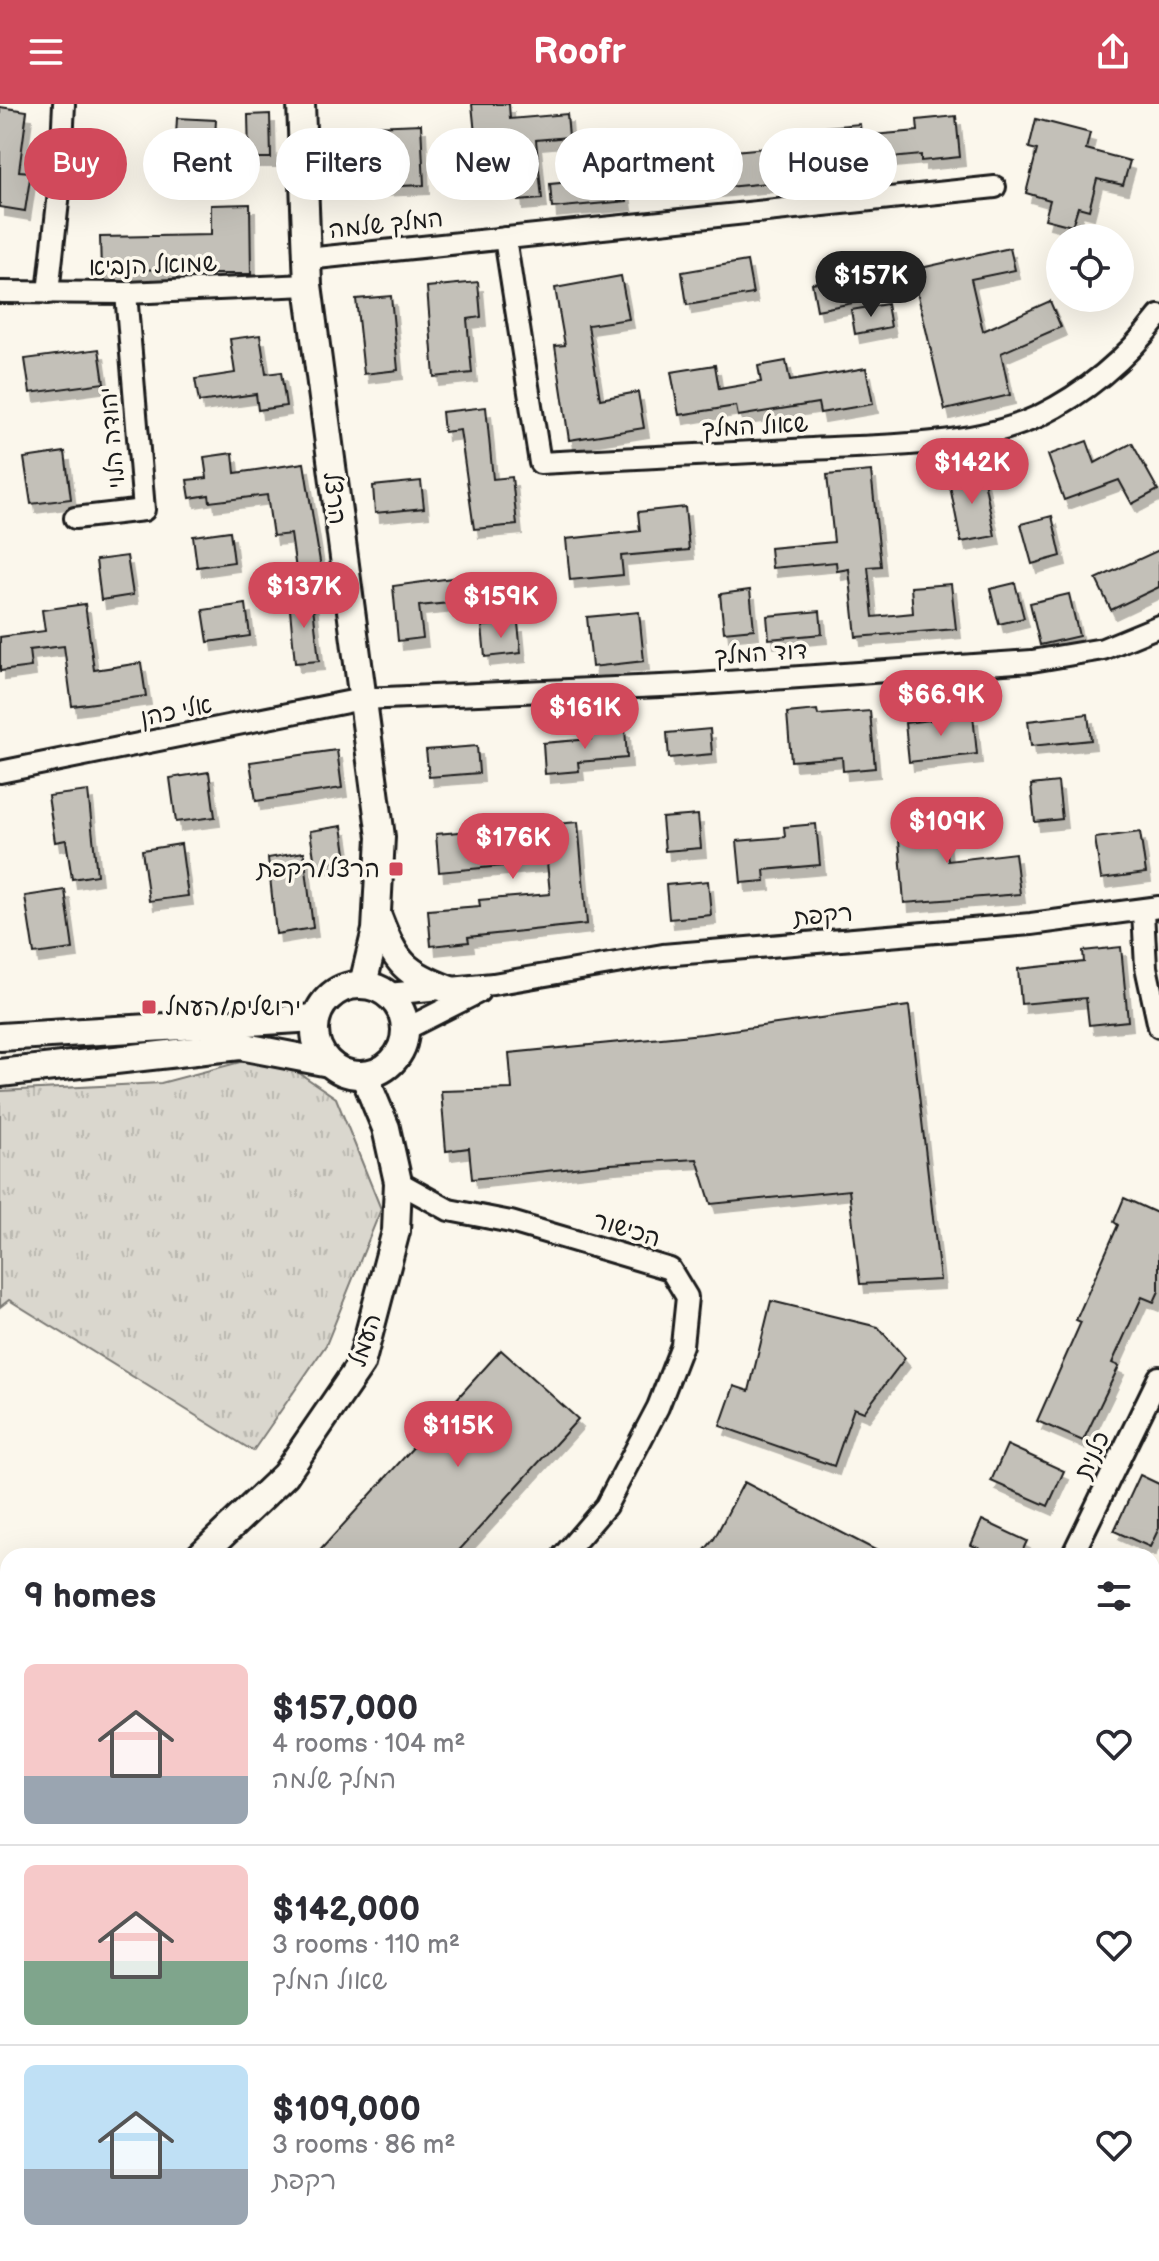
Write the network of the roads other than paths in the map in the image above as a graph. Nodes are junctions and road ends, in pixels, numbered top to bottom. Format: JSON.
{"nodes":[{"id":1,"x":64,"y":104,"type":"edge"},
{"id":2,"x":301,"y":104,"type":"edge"},
{"id":3,"x":995,"y":187,"type":"dead end"},
{"id":4,"x":505,"y":238,"type":"junction"},
{"id":5,"x":307,"y":259,"type":"junction"},
{"id":6,"x":308,"y":285,"type":"junction"},
{"id":7,"x":0,"y":292,"type":"edge"},
{"id":8,"x":48,"y":293,"type":"junction"},
{"id":9,"x":126,"y":293,"type":"junction"},
{"id":10,"x":1159,"y":316,"type":"edge"},
{"id":11,"x":75,"y":518,"type":"dead end"},
{"id":12,"x":1159,"y":626,"type":"edge"},
{"id":13,"x":362,"y":699,"type":"junction"},
{"id":14,"x":0,"y":772,"type":"edge"},
{"id":15,"x":1151,"y":909,"type":"edge"},
{"id":16,"x":378,"y":916,"type":"junction"},
{"id":17,"x":363,"y":984,"type":"junction"},
{"id":18,"x":493,"y":984,"type":"junction"},
{"id":19,"x":450,"y":990,"type":"junction"},
{"id":20,"x":388,"y":994,"type":"junction"},
{"id":21,"x":316,"y":1018,"type":"junction"},
{"id":22,"x":1159,"y":1027,"type":"edge"},
{"id":23,"x":406,"y":1029,"type":"junction"},
{"id":24,"x":0,"y":1037,"type":"edge"},
{"id":25,"x":329,"y":1063,"type":"junction"},
{"id":26,"x":0,"y":1073,"type":"edge"},
{"id":27,"x":364,"y":1075,"type":"junction"},
{"id":28,"x":398,"y":1182,"type":"junction"},
{"id":29,"x":1159,"y":1377,"type":"edge"},
{"id":30,"x":208,"y":1548,"type":"edge"},
{"id":31,"x":570,"y":1548,"type":"edge"},
{"id":32,"x":1076,"y":1548,"type":"edge"}],
"edges":[{"from":1,"to":8,"type":"street"},
{"from":2,"to":5,"type":"street","name":"הרצל"},
{"from":3,"to":4,"type":"street","name":"המלך שלמה"},
{"from":4,"to":5,"type":"street","name":"המלך שלמה"},
{"from":4,"to":10,"type":"street","name":"שאול המלך"},
{"from":5,"to":6,"type":"street","name":"הרצל"},
{"from":6,"to":9,"type":"street","name":"שמואל הנביא"},
{"from":6,"to":13,"type":"street","name":"הרצל"},
{"from":7,"to":8,"type":"street","name":"שמואל הנביא"},
{"from":8,"to":9,"type":"street","name":"שמואל הנביא"},
{"from":9,"to":11,"type":"street","name":"יהודה הלוי"},
{"from":12,"to":13,"type":"street","name":"דוד המלך"},
{"from":13,"to":14,"type":"street","name":"אלי כהן"},
{"from":13,"to":16,"type":"street","name":"הרצל"},
{"from":15,"to":18,"type":"street","name":"רקפת"},
{"from":15,"to":22,"type":"street"},
{"from":16,"to":17,"type":"street","name":"הרצל"},
{"from":16,"to":19,"type":"street"},
{"from":17,"to":20,"type":"street"},
{"from":17,"to":21,"type":"street"},
{"from":18,"to":19,"type":"street","name":"רקפת"},
{"from":18,"to":23,"type":"street","name":"רקפת"},
{"from":19,"to":20,"type":"street","name":"רקפת"},
{"from":20,"to":23,"type":"street"},
{"from":21,"to":24,"type":"street"},
{"from":21,"to":25,"type":"street"},
{"from":23,"to":27,"type":"street"},
{"from":25,"to":26,"type":"street"},
{"from":25,"to":27,"type":"street"},
{"from":27,"to":28,"type":"street","name":"העמל"},
{"from":28,"to":30,"type":"street","name":"העמל"},
{"from":28,"to":31,"type":"street","name":"הכישור"},
{"from":29,"to":32,"type":"street","name":"כלנית"}]}
